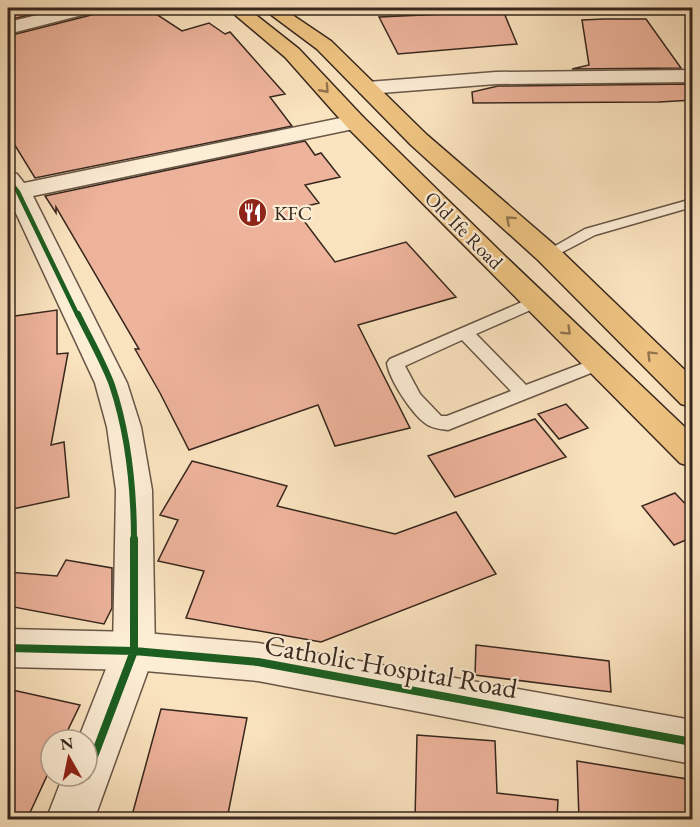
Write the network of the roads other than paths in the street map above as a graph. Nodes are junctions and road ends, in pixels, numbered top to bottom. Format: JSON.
{"nodes":[{"id":1,"x":87,"y":8,"type":"edge"},
{"id":2,"x":236,"y":8,"type":"edge"},
{"id":3,"x":271,"y":8,"type":"edge"},
{"id":4,"x":8,"y":28,"type":"edge"},
{"id":5,"x":324,"y":45,"type":"junction"},
{"id":6,"x":292,"y":53,"type":"junction"},
{"id":7,"x":693,"y":76,"type":"edge"},
{"id":8,"x":368,"y":88,"type":"junction"},
{"id":9,"x":356,"y":122,"type":"junction"},
{"id":10,"x":13,"y":186,"type":"edge"},
{"id":11,"x":693,"y":203,"type":"edge"},
{"id":12,"x":548,"y":254,"type":"junction"},
{"id":13,"x":536,"y":301,"type":"junction"},
{"id":14,"x":464,"y":332,"type":"junction"},
{"id":15,"x":600,"y":363,"type":"junction"},
{"id":16,"x":524,"y":393,"type":"junction"},
{"id":17,"x":693,"y":396,"type":"edge"},
{"id":18,"x":693,"y":454,"type":"edge"},
{"id":19,"x":8,"y":648,"type":"edge"},
{"id":20,"x":134,"y":651,"type":"junction"},
{"id":21,"x":693,"y":742,"type":"edge"},
{"id":22,"x":99,"y":743,"type":"edge"},
{"id":23,"x":82,"y":788,"type":"edge"},
{"id":24,"x":70,"y":819,"type":"edge"}],
"edges":[{"from":1,"to":4,"type":"street"},
{"from":2,"to":6,"type":"main road","name":"Old Ife Road"},
{"from":3,"to":5,"type":"main road","name":"Old Ife Road"},
{"from":5,"to":6,"type":"main road"},
{"from":5,"to":8,"type":"main road","name":"Old Ife Road"},
{"from":6,"to":9,"type":"main road","name":"Old Ife Road","one_way":true},
{"from":7,"to":8,"type":"street"},
{"from":12,"to":8,"type":"main road","name":"Old Ife Road","one_way":true},
{"from":9,"to":10,"type":"street"},
{"from":9,"to":13,"type":"main road","name":"Old Ife Road"},
{"from":10,"to":20,"type":"street"},
{"from":11,"to":12,"type":"lane"},
{"from":17,"to":12,"type":"main road","name":"Old Ife Road","one_way":true},
{"from":13,"to":14,"type":"lane"},
{"from":13,"to":15,"type":"main road","name":"Old Ife Road","one_way":true},
{"from":14,"to":16,"type":"lane"},
{"from":14,"to":16,"type":"lane"},
{"from":15,"to":16,"type":"lane"},
{"from":15,"to":18,"type":"main road","name":"Old Ife Road"},
{"from":19,"to":20,"type":"street","name":"Catholic Hospital Road"},
{"from":20,"to":21,"type":"street","name":"Catholic Hospital Road"},
{"from":20,"to":22,"type":"street"},
{"from":23,"to":24,"type":"street"}]}
